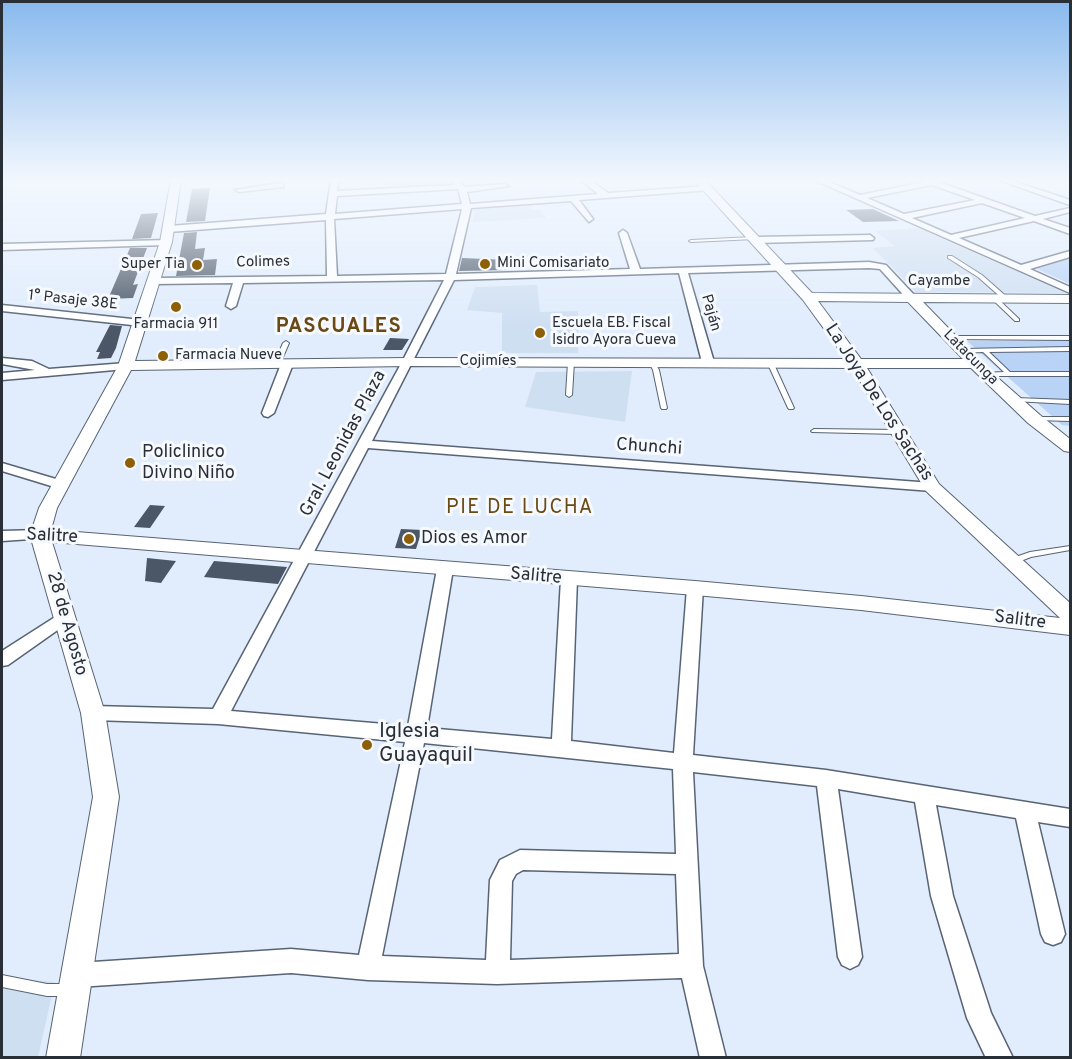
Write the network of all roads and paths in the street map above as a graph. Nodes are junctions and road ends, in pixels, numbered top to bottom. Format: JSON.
{"nodes":[{"id":1,"x":177,"y":228,"type":"edge"},
{"id":2,"x":330,"y":228,"type":"edge"},
{"id":3,"x":462,"y":228,"type":"edge"},
{"id":4,"x":744,"y":228,"type":"edge"},
{"id":5,"x":927,"y":228,"type":"edge"},
{"id":6,"x":993,"y":228,"type":"edge"},
{"id":7,"x":169,"y":229,"type":"joint"},
{"id":8,"x":623,"y":233,"type":"dead end"},
{"id":9,"x":870,"y":238,"type":"dead end"},
{"id":10,"x":949,"y":238,"type":"junction"},
{"id":11,"x":754,"y":239,"type":"junction"},
{"id":12,"x":691,"y":241,"type":"dead end"},
{"id":13,"x":166,"y":242,"type":"junction"},
{"id":14,"x":2,"y":247,"type":"edge"},
{"id":15,"x":1071,"y":254,"type":"edge"},
{"id":16,"x":950,"y":257,"type":"dead end"},
{"id":17,"x":875,"y":265,"type":"joint"},
{"id":18,"x":1022,"y":268,"type":"junction"},
{"id":19,"x":781,"y":269,"type":"junction"},
{"id":20,"x":683,"y":271,"type":"junction"},
{"id":21,"x":636,"y":272,"type":"junction"},
{"id":22,"x":332,"y":277,"type":"junction"},
{"id":23,"x":450,"y":277,"type":"junction"},
{"id":24,"x":239,"y":279,"type":"junction"},
{"id":25,"x":155,"y":281,"type":"junction"},
{"id":26,"x":1070,"y":292,"type":"edge"},
{"id":27,"x":808,"y":297,"type":"junction"},
{"id":28,"x":912,"y":298,"type":"junction"},
{"id":29,"x":1001,"y":299,"type":"junction"},
{"id":30,"x":231,"y":306,"type":"dead end"},
{"id":31,"x":2,"y":308,"type":"edge"},
{"id":32,"x":1017,"y":320,"type":"dead end"},
{"id":33,"x":141,"y":323,"type":"junction"},
{"id":34,"x":949,"y":338,"type":"junction"},
{"id":35,"x":1071,"y":338,"type":"edge"},
{"id":36,"x":286,"y":343,"type":"dead end"},
{"id":37,"x":1071,"y":349,"type":"edge"},
{"id":38,"x":962,"y":351,"type":"junction"},
{"id":39,"x":986,"y":351,"type":"junction"},
{"id":40,"x":2,"y":361,"type":"edge"},
{"id":41,"x":408,"y":362,"type":"junction"},
{"id":42,"x":571,"y":362,"type":"junction"},
{"id":43,"x":652,"y":362,"type":"junction"},
{"id":44,"x":708,"y":362,"type":"junction"},
{"id":45,"x":770,"y":362,"type":"junction"},
{"id":46,"x":855,"y":362,"type":"junction"},
{"id":47,"x":282,"y":364,"type":"junction"},
{"id":48,"x":126,"y":366,"type":"junction"},
{"id":49,"x":980,"y":369,"type":"junction"},
{"id":50,"x":47,"y":372,"type":"junction"},
{"id":51,"x":1008,"y":373,"type":"junction"},
{"id":52,"x":1071,"y":374,"type":"edge"},
{"id":53,"x":2,"y":376,"type":"edge"},
{"id":54,"x":569,"y":395,"type":"dead end"},
{"id":55,"x":1013,"y":400,"type":"junction"},
{"id":56,"x":1071,"y":402,"type":"edge"},
{"id":57,"x":664,"y":408,"type":"dead end"},
{"id":58,"x":791,"y":408,"type":"dead end"},
{"id":59,"x":268,"y":413,"type":"dead end"},
{"id":60,"x":1034,"y":419,"type":"junction"},
{"id":61,"x":1071,"y":419,"type":"edge"},
{"id":62,"x":814,"y":431,"type":"dead end"},
{"id":63,"x":898,"y":432,"type":"junction"},
{"id":64,"x":363,"y":444,"type":"junction"},
{"id":65,"x":1071,"y":447,"type":"edge"},
{"id":66,"x":2,"y":467,"type":"edge"},
{"id":67,"x":61,"y":485,"type":"junction"},
{"id":68,"x":932,"y":487,"type":"junction"},
{"id":69,"x":2,"y":536,"type":"edge"},
{"id":70,"x":40,"y":536,"type":"junction"},
{"id":71,"x":1071,"y":548,"type":"edge"},
{"id":72,"x":305,"y":556,"type":"junction"},
{"id":73,"x":1012,"y":561,"type":"junction"},
{"id":74,"x":445,"y":570,"type":"junction"},
{"id":75,"x":569,"y":579,"type":"junction"},
{"id":76,"x":695,"y":588,"type":"junction"},
{"id":77,"x":1071,"y":615,"type":"edge"},
{"id":78,"x":63,"y":618,"type":"junction"},
{"id":79,"x":1071,"y":627,"type":"edge"},
{"id":80,"x":2,"y":660,"type":"edge"},
{"id":81,"x":93,"y":713,"type":"junction"},
{"id":82,"x":218,"y":717,"type":"junction"},
{"id":83,"x":416,"y":736,"type":"junction"},
{"id":84,"x":561,"y":748,"type":"junction"},
{"id":85,"x":683,"y":762,"type":"junction"},
{"id":86,"x":826,"y":779,"type":"junction"},
{"id":87,"x":924,"y":795,"type":"junction"},
{"id":88,"x":1025,"y":811,"type":"junction"},
{"id":89,"x":1071,"y":818,"type":"edge"},
{"id":90,"x":687,"y":864,"type":"junction"},
{"id":91,"x":1053,"y":934,"type":"dead end"},
{"id":92,"x":850,"y":957,"type":"dead end"},
{"id":93,"x":691,"y":966,"type":"junction"},
{"id":94,"x":368,"y":968,"type":"junction"},
{"id":95,"x":497,"y":972,"type":"junction"},
{"id":96,"x":2,"y":981,"type":"edge"},
{"id":97,"x":76,"y":983,"type":"junction"},
{"id":98,"x":63,"y":1058,"type":"edge"},
{"id":99,"x":712,"y":1058,"type":"edge"},
{"id":100,"x":1000,"y":1058,"type":"edge"}],
"edges":[{"from":1,"to":7,"type":"street"},
{"from":2,"to":22,"type":"street"},
{"from":3,"to":23,"type":"street","name":"Gral. Leonidas Plaza"},
{"from":4,"to":11,"type":"street","name":"La Joya De Los Sachas"},
{"from":5,"to":10,"type":"street"},
{"from":6,"to":10,"type":"street"},
{"from":7,"to":13,"type":"street"},
{"from":8,"to":21,"type":"street"},
{"from":9,"to":11,"type":"street"},
{"from":10,"to":18,"type":"street"},
{"from":11,"to":12,"type":"lane"},
{"from":11,"to":19,"type":"street","name":"La Joya De Los Sachas"},
{"from":13,"to":14,"type":"street"},
{"from":13,"to":25,"type":"street"},
{"from":15,"to":18,"type":"street"},
{"from":16,"to":29,"type":"lane"},
{"from":17,"to":19,"type":"street","name":"Colimes"},
{"from":17,"to":28,"type":"street","name":"Latacunga"},
{"from":18,"to":26,"type":"street"},
{"from":19,"to":20,"type":"street","name":"Colimes"},
{"from":19,"to":27,"type":"street","name":"La Joya De Los Sachas"},
{"from":20,"to":21,"type":"street","name":"Colimes"},
{"from":20,"to":44,"type":"street","name":"Paján"},
{"from":21,"to":23,"type":"street","name":"Colimes"},
{"from":22,"to":23,"type":"street","name":"Colimes"},
{"from":22,"to":24,"type":"street","name":"Colimes"},
{"from":23,"to":41,"type":"street","name":"Gral. Leonidas Plaza"},
{"from":24,"to":25,"type":"street","name":"Colimes"},
{"from":24,"to":30,"type":"street"},
{"from":25,"to":33,"type":"street"},
{"from":26,"to":29,"type":"street","name":"Cayambe"},
{"from":27,"to":28,"type":"street","name":"Cayambe"},
{"from":27,"to":46,"type":"street","name":"La Joya De Los Sachas"},
{"from":28,"to":29,"type":"street","name":"Cayambe"},
{"from":28,"to":34,"type":"street","name":"Latacunga"},
{"from":29,"to":32,"type":"lane"},
{"from":31,"to":33,"type":"street","name":"1° Pasaje 38E"},
{"from":33,"to":48,"type":"street"},
{"from":34,"to":35,"type":"lane"},
{"from":34,"to":38,"type":"street","name":"Latacunga"},
{"from":36,"to":47,"type":"lane"},
{"from":37,"to":39,"type":"lane"},
{"from":38,"to":39,"type":"lane"},
{"from":38,"to":49,"type":"street","name":"Latacunga"},
{"from":39,"to":51,"type":"lane"},
{"from":40,"to":50,"type":"street"},
{"from":41,"to":42,"type":"street","name":"Cojimíes"},
{"from":41,"to":47,"type":"street","name":"Cojimíes"},
{"from":41,"to":64,"type":"street","name":"Gral. Leonidas Plaza"},
{"from":42,"to":43,"type":"street","name":"Cojimíes"},
{"from":42,"to":54,"type":"lane"},
{"from":43,"to":44,"type":"street","name":"Cojimíes"},
{"from":43,"to":57,"type":"lane"},
{"from":44,"to":45,"type":"street","name":"Cojimíes"},
{"from":45,"to":46,"type":"street","name":"Cojimíes"},
{"from":45,"to":58,"type":"lane"},
{"from":46,"to":49,"type":"street","name":"Cojimíes"},
{"from":46,"to":63,"type":"street","name":"La Joya De Los Sachas"},
{"from":47,"to":48,"type":"street","name":"Cojimíes"},
{"from":47,"to":59,"type":"street"},
{"from":48,"to":50,"type":"street","name":"Cojimíes"},
{"from":48,"to":67,"type":"street"},
{"from":49,"to":51,"type":"lane"},
{"from":49,"to":55,"type":"street","name":"Latacunga"},
{"from":50,"to":53,"type":"street","name":"Cojimíes"},
{"from":51,"to":52,"type":"lane"},
{"from":55,"to":56,"type":"lane"},
{"from":55,"to":60,"type":"street","name":"Latacunga"},
{"from":60,"to":61,"type":"lane"},
{"from":60,"to":65,"type":"street","name":"Latacunga"},
{"from":62,"to":63,"type":"lane"},
{"from":63,"to":68,"type":"street","name":"La Joya De Los Sachas"},
{"from":64,"to":68,"type":"street","name":"Chunchi"},
{"from":64,"to":72,"type":"street","name":"Gral. Leonidas Plaza"},
{"from":66,"to":67,"type":"street"},
{"from":67,"to":70,"type":"street"},
{"from":68,"to":73,"type":"street","name":"La Joya De Los Sachas"},
{"from":69,"to":70,"type":"street","name":"Salitre"},
{"from":70,"to":72,"type":"street","name":"Salitre"},
{"from":70,"to":78,"type":"street","name":"28 de Agosto"},
{"from":71,"to":73,"type":"lane"},
{"from":72,"to":74,"type":"street","name":"Salitre"},
{"from":72,"to":82,"type":"street","name":"Gral. Leonidas Plaza"},
{"from":73,"to":77,"type":"street","name":"La Joya De Los Sachas"},
{"from":74,"to":75,"type":"street","name":"Salitre"},
{"from":74,"to":83,"type":"street"},
{"from":75,"to":76,"type":"street","name":"Salitre"},
{"from":75,"to":84,"type":"street"},
{"from":76,"to":79,"type":"street","name":"Salitre"},
{"from":76,"to":85,"type":"street"},
{"from":78,"to":80,"type":"street"},
{"from":78,"to":81,"type":"street","name":"28 de Agosto"},
{"from":81,"to":82,"type":"street"},
{"from":81,"to":97,"type":"street","name":"28 de Agosto"},
{"from":82,"to":83,"type":"street"},
{"from":83,"to":84,"type":"street"},
{"from":83,"to":94,"type":"street"},
{"from":84,"to":85,"type":"street"},
{"from":85,"to":86,"type":"street"},
{"from":85,"to":90,"type":"street"},
{"from":86,"to":87,"type":"street"},
{"from":86,"to":92,"type":"street"},
{"from":87,"to":88,"type":"street"},
{"from":87,"to":100,"type":"street"},
{"from":88,"to":89,"type":"street"},
{"from":88,"to":91,"type":"street"},
{"from":90,"to":93,"type":"street"},
{"from":90,"to":95,"type":"street"},
{"from":93,"to":95,"type":"street"},
{"from":93,"to":99,"type":"street"},
{"from":94,"to":95,"type":"street"},
{"from":94,"to":97,"type":"street"},
{"from":96,"to":97,"type":"lane"},
{"from":97,"to":98,"type":"street","name":"28 de Agosto"}]}
